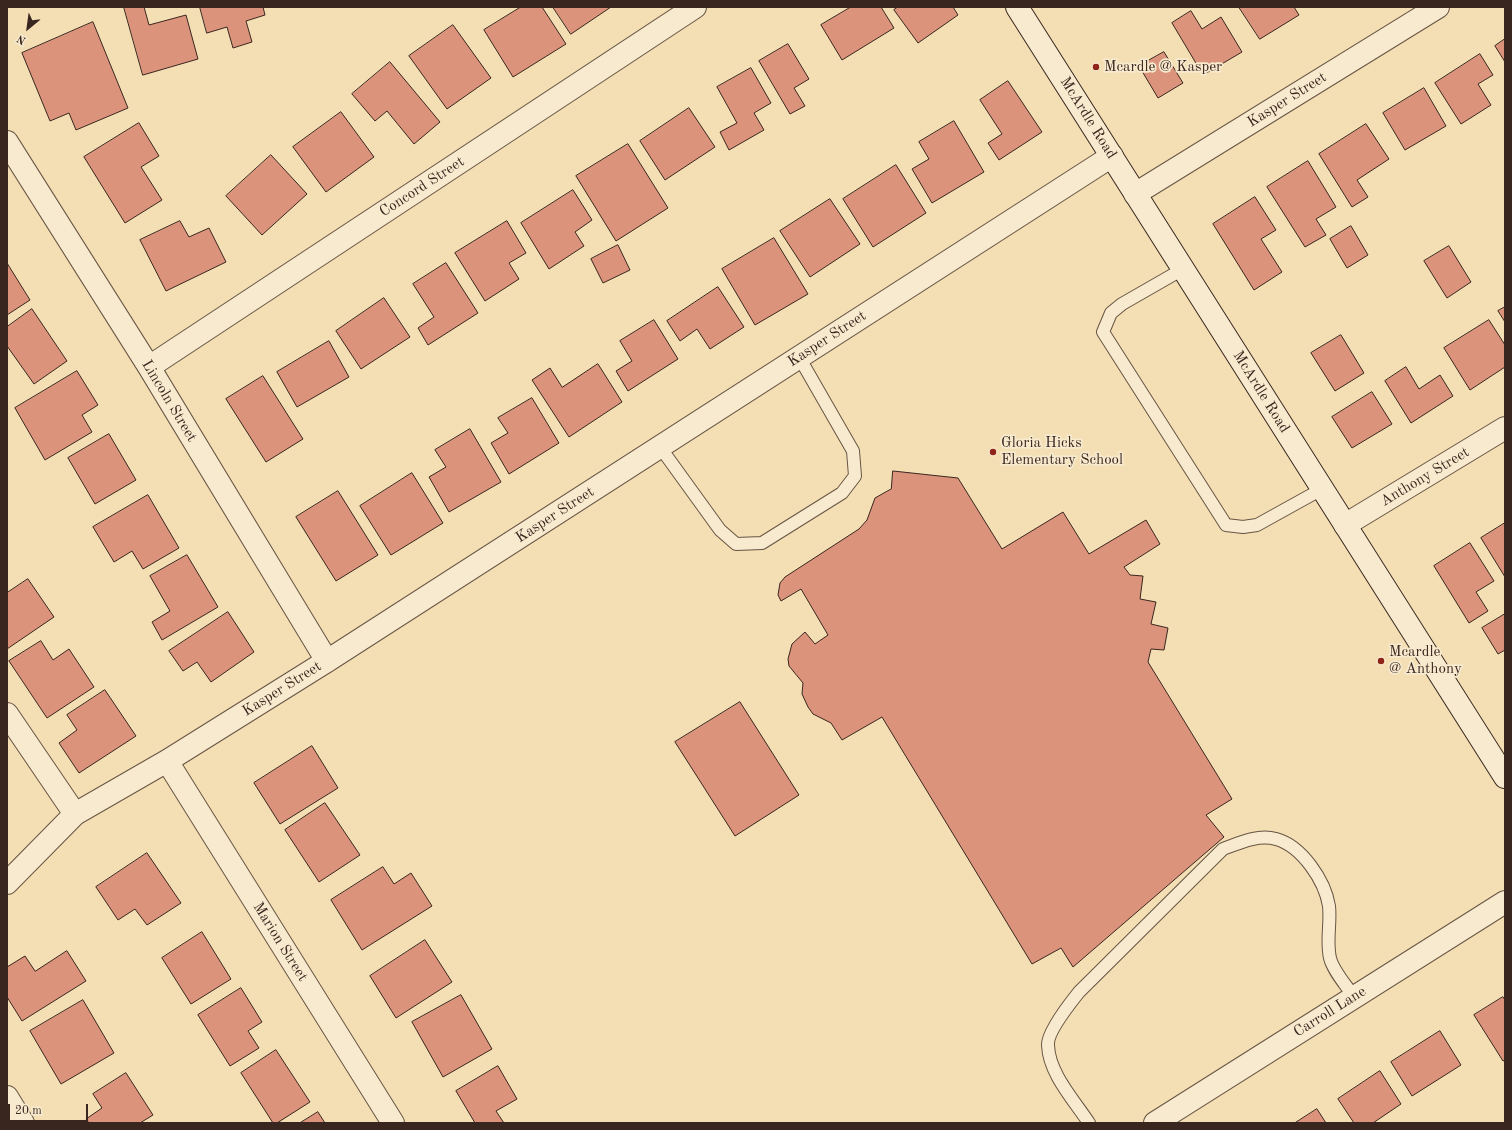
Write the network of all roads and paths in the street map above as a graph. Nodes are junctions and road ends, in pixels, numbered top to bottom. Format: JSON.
{"nodes":[{"id":1,"x":695,"y":7,"type":"edge"},
{"id":2,"x":1017,"y":7,"type":"edge"},
{"id":3,"x":1438,"y":7,"type":"edge"},
{"id":4,"x":7,"y":142,"type":"edge"},
{"id":5,"x":1112,"y":156,"type":"junction"},
{"id":6,"x":1135,"y":194,"type":"junction"},
{"id":7,"x":1183,"y":269,"type":"junction"},
{"id":8,"x":799,"y":357,"type":"junction"},
{"id":9,"x":149,"y":367,"type":"junction"},
{"id":10,"x":1505,"y":428,"type":"edge"},
{"id":11,"x":660,"y":447,"type":"junction"},
{"id":12,"x":1322,"y":489,"type":"junction"},
{"id":13,"x":1345,"y":525,"type":"junction"},
{"id":14,"x":327,"y":661,"type":"junction"},
{"id":15,"x":7,"y":714,"type":"edge"},
{"id":16,"x":166,"y":761,"type":"junction"},
{"id":17,"x":1505,"y":777,"type":"edge"},
{"id":18,"x":75,"y":814,"type":"junction"},
{"id":19,"x":7,"y":882,"type":"edge"},
{"id":20,"x":1505,"y":902,"type":"edge"},
{"id":21,"x":1354,"y":997,"type":"junction"},
{"id":22,"x":7,"y":1097,"type":"edge"},
{"id":23,"x":23,"y":1123,"type":"edge"},
{"id":24,"x":393,"y":1123,"type":"edge"},
{"id":25,"x":1089,"y":1123,"type":"edge"},
{"id":26,"x":1155,"y":1123,"type":"edge"}],
"edges":[{"from":1,"to":9,"type":"street","name":"Concord Street"},
{"from":2,"to":5,"type":"street","name":"McArdle Road"},
{"from":3,"to":6,"type":"street","name":"Kasper Street"},
{"from":4,"to":9,"type":"street","name":"Lincoln Street"},
{"from":5,"to":6,"type":"street","name":"McArdle Road"},
{"from":5,"to":8,"type":"street","name":"Kasper Street"},
{"from":6,"to":7,"type":"street","name":"McArdle Road"},
{"from":7,"to":12,"type":"street","name":"McArdle Road"},
{"from":7,"to":12,"type":"lane"},
{"from":8,"to":11,"type":"street","name":"Kasper Street"},
{"from":8,"to":11,"type":"lane"},
{"from":9,"to":14,"type":"street","name":"Lincoln Street"},
{"from":10,"to":13,"type":"street","name":"Anthony Street"},
{"from":11,"to":14,"type":"street","name":"Kasper Street"},
{"from":12,"to":13,"type":"street","name":"McArdle Road"},
{"from":13,"to":17,"type":"street","name":"McArdle Road"},
{"from":14,"to":16,"type":"street","name":"Kasper Street"},
{"from":15,"to":18,"type":"street"},
{"from":16,"to":18,"type":"street","name":"Kasper Street"},
{"from":16,"to":24,"type":"street","name":"Marion Street"},
{"from":18,"to":19,"type":"street","name":"Kasper Street"},
{"from":20,"to":21,"type":"street","name":"Carroll Lane"},
{"from":21,"to":25,"type":"lane"},
{"from":21,"to":26,"type":"street","name":"Carroll Lane"},
{"from":22,"to":23,"type":"street"}]}
